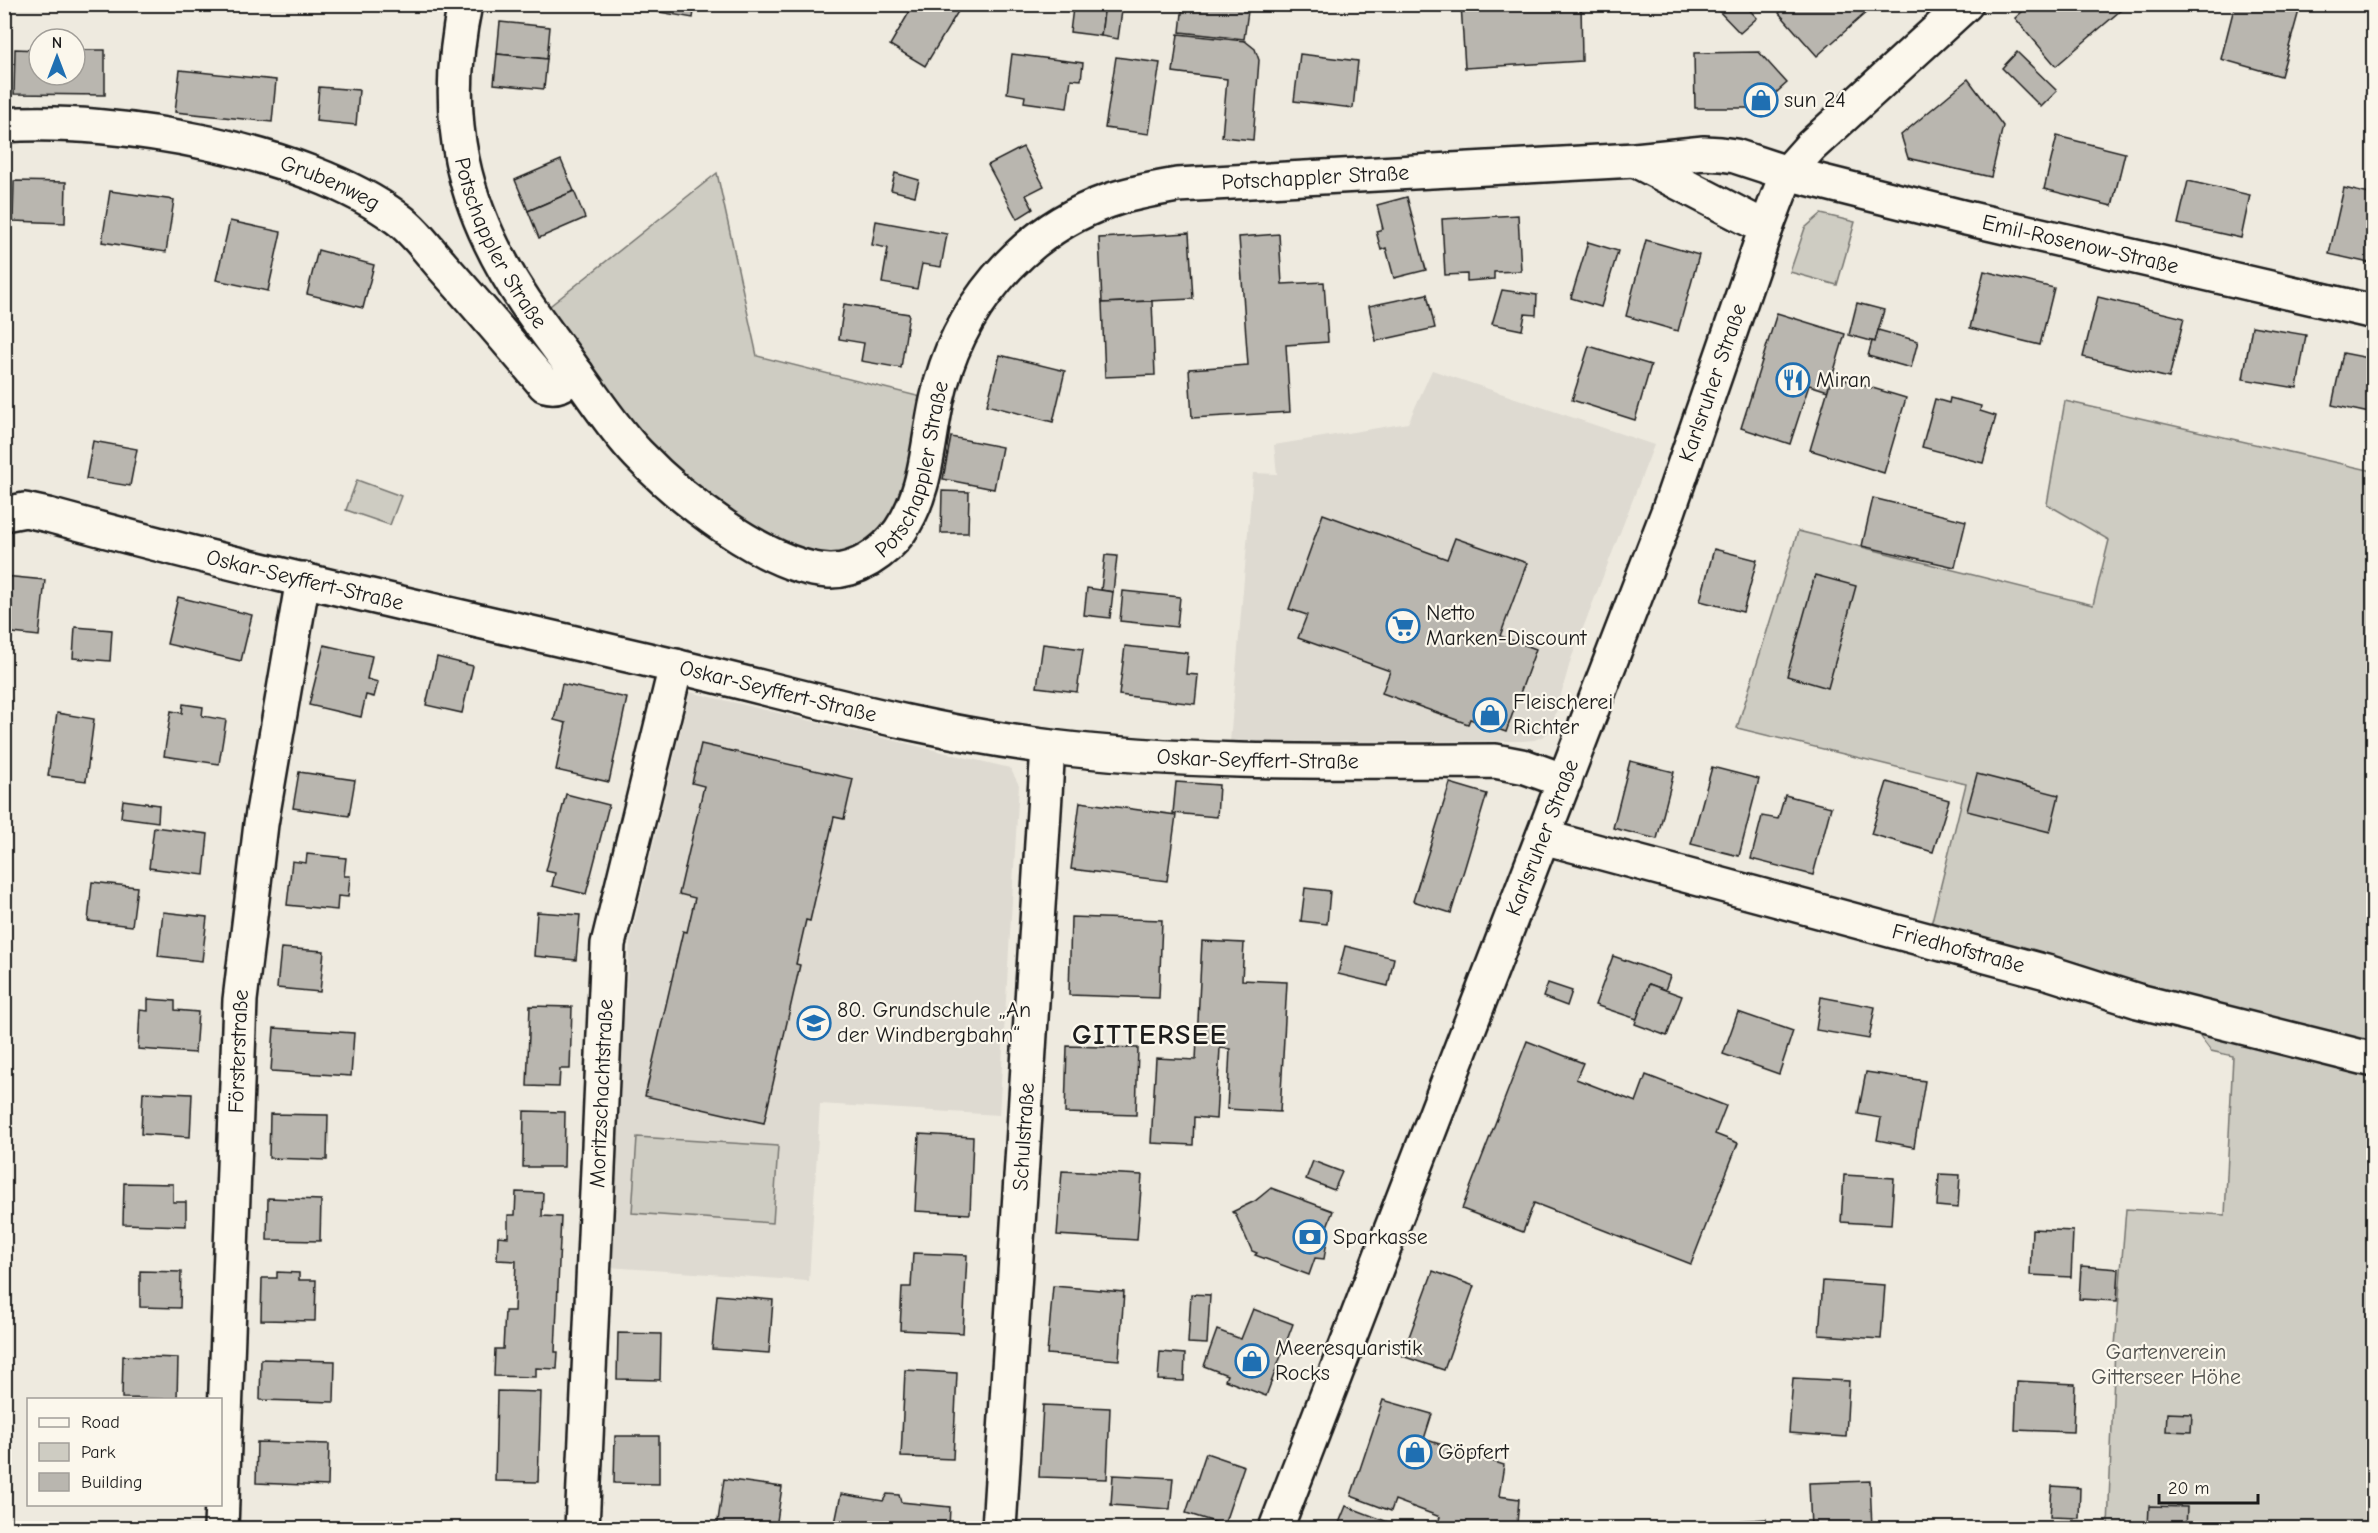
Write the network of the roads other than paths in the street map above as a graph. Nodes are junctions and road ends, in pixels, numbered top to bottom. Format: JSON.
{"nodes":[{"id":1,"x":465,"y":4,"type":"edge"},
{"id":2,"x":1966,"y":4,"type":"edge"},
{"id":3,"x":4,"y":125,"type":"edge"},
{"id":4,"x":1635,"y":160,"type":"junction"},
{"id":5,"x":1787,"y":173,"type":"junction"},
{"id":6,"x":1766,"y":228,"type":"junction"},
{"id":7,"x":2373,"y":312,"type":"edge"},
{"id":8,"x":577,"y":374,"type":"junction"},
{"id":9,"x":4,"y":514,"type":"edge"},
{"id":10,"x":303,"y":579,"type":"junction"},
{"id":11,"x":676,"y":666,"type":"junction"},
{"id":12,"x":1048,"y":747,"type":"junction"},
{"id":13,"x":1565,"y":781,"type":"junction"},
{"id":14,"x":1543,"y":837,"type":"junction"},
{"id":15,"x":2373,"y":1060,"type":"edge"},
{"id":16,"x":222,"y":1500,"type":"edge"},
{"id":17,"x":222,"y":1506,"type":"edge"},
{"id":18,"x":221,"y":1528,"type":"edge"},
{"id":19,"x":582,"y":1528,"type":"edge"},
{"id":20,"x":999,"y":1528,"type":"edge"},
{"id":21,"x":1276,"y":1528,"type":"edge"}],
"edges":[{"from":1,"to":8,"type":"street","name":"Potschappler Straße"},
{"from":2,"to":5,"type":"street","name":"Karlsruher Straße"},
{"from":3,"to":8,"type":"street","name":"Grubenweg"},
{"from":4,"to":5,"type":"street","name":"Potschappler Straße"},
{"from":4,"to":6,"type":"street"},
{"from":4,"to":8,"type":"street","name":"Potschappler Straße"},
{"from":5,"to":6,"type":"street","name":"Karlsruher Straße"},
{"from":5,"to":7,"type":"street","name":"Emil-Rosenow-Straße"},
{"from":6,"to":13,"type":"street","name":"Karlsruher Straße"},
{"from":9,"to":10,"type":"street","name":"Oskar-Seyffert-Straße"},
{"from":10,"to":11,"type":"street","name":"Oskar-Seyffert-Straße"},
{"from":10,"to":16,"type":"street","name":"Försterstraße"},
{"from":11,"to":12,"type":"street","name":"Oskar-Seyffert-Straße"},
{"from":11,"to":19,"type":"street","name":"Moritzschachtstraße"},
{"from":12,"to":13,"type":"street","name":"Oskar-Seyffert-Straße"},
{"from":12,"to":20,"type":"street","name":"Schulstraße"},
{"from":13,"to":14,"type":"street","name":"Karlsruher Straße"},
{"from":14,"to":15,"type":"street","name":"Friedhofstraße"},
{"from":14,"to":21,"type":"street","name":"Karlsruher Straße"},
{"from":17,"to":18,"type":"street","name":"Försterstraße"}]}
